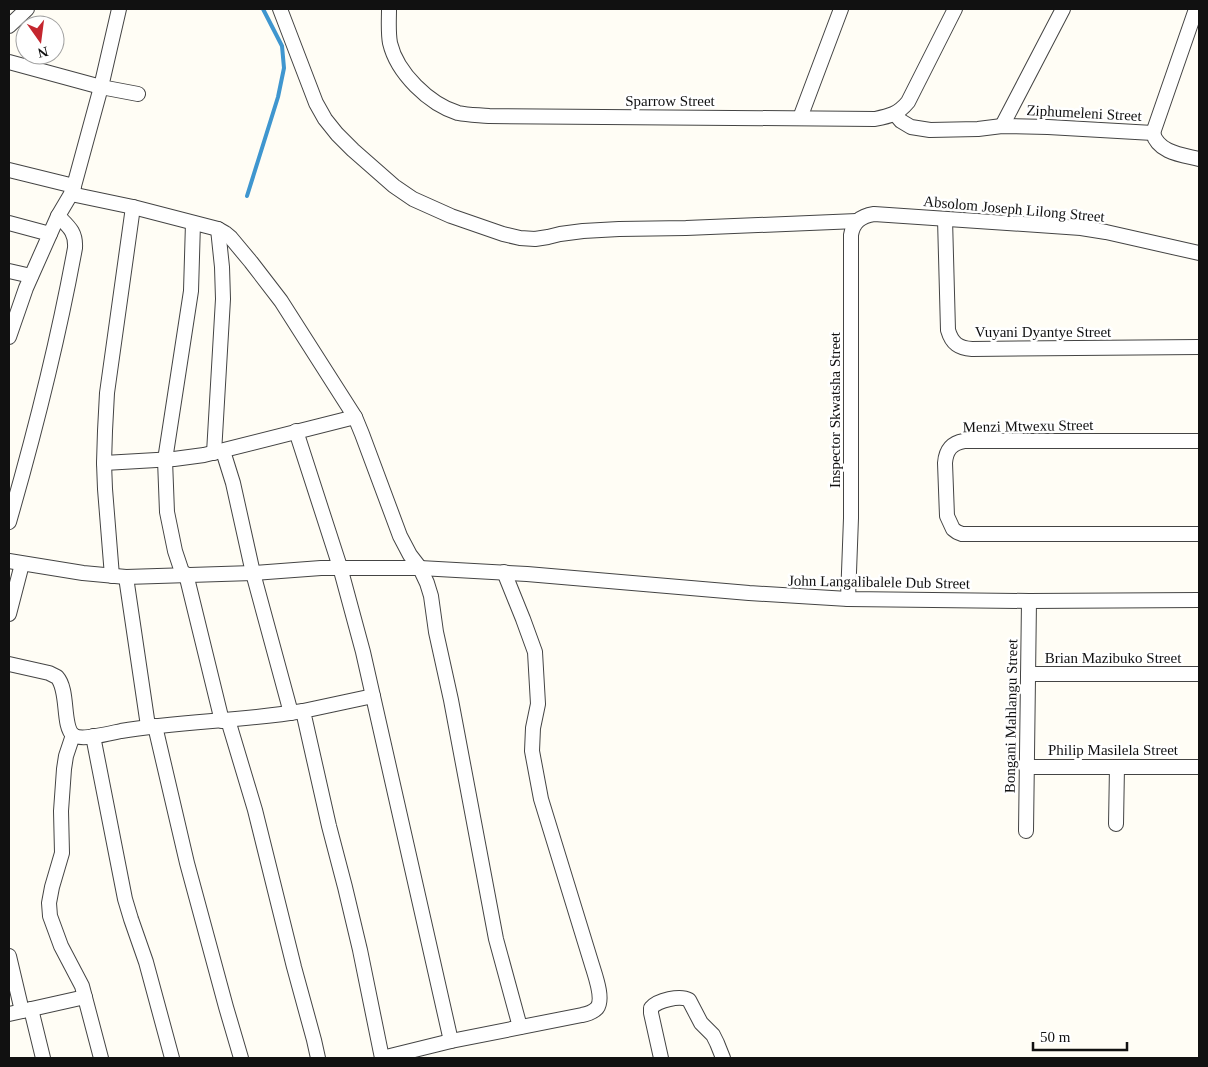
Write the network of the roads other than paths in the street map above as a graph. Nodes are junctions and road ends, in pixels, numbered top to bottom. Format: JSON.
{"nodes":[{"id":1,"x":27,"y":9,"type":"edge"},
{"id":2,"x":119,"y":9,"type":"edge"},
{"id":3,"x":280,"y":9,"type":"edge"},
{"id":4,"x":389,"y":9,"type":"edge"},
{"id":5,"x":841,"y":9,"type":"edge"},
{"id":6,"x":955,"y":9,"type":"edge"},
{"id":7,"x":1063,"y":9,"type":"edge"},
{"id":8,"x":1196,"y":9,"type":"edge"},
{"id":9,"x":9,"y":26,"type":"edge"},
{"id":10,"x":9,"y":62,"type":"edge"},
{"id":11,"x":101,"y":87,"type":"junction"},
{"id":12,"x":138,"y":94,"type":"dead end"},
{"id":13,"x":895,"y":114,"type":"junction"},
{"id":14,"x":800,"y":118,"type":"junction"},
{"id":15,"x":1002,"y":126,"type":"junction"},
{"id":16,"x":1153,"y":133,"type":"junction"},
{"id":17,"x":1199,"y":159,"type":"edge"},
{"id":18,"x":9,"y":170,"type":"edge"},
{"id":19,"x":73,"y":190,"type":"junction"},
{"id":20,"x":133,"y":207,"type":"junction"},
{"id":21,"x":58,"y":216,"type":"junction"},
{"id":22,"x":946,"y":219,"type":"junction"},
{"id":23,"x":857,"y":221,"type":"junction"},
{"id":24,"x":9,"y":223,"type":"edge"},
{"id":25,"x":193,"y":223,"type":"junction"},
{"id":26,"x":218,"y":229,"type":"junction"},
{"id":27,"x":50,"y":234,"type":"junction"},
{"id":28,"x":1199,"y":253,"type":"edge"},
{"id":29,"x":9,"y":271,"type":"edge"},
{"id":30,"x":31,"y":276,"type":"junction"},
{"id":31,"x":9,"y":337,"type":"edge"},
{"id":32,"x":1199,"y":347,"type":"edge"},
{"id":33,"x":355,"y":417,"type":"junction"},
{"id":34,"x":296,"y":432,"type":"junction"},
{"id":35,"x":1199,"y":441,"type":"edge"},
{"id":36,"x":218,"y":452,"type":"junction"},
{"id":37,"x":165,"y":460,"type":"junction"},
{"id":38,"x":104,"y":463,"type":"junction"},
{"id":39,"x":9,"y":522,"type":"edge"},
{"id":40,"x":1199,"y":534,"type":"edge"},
{"id":41,"x":15,"y":562,"type":"edge"},
{"id":42,"x":340,"y":567,"type":"junction"},
{"id":43,"x":420,"y":568,"type":"junction"},
{"id":44,"x":504,"y":572,"type":"junction"},
{"id":45,"x":253,"y":573,"type":"junction"},
{"id":46,"x":184,"y":575,"type":"junction"},
{"id":47,"x":112,"y":576,"type":"junction"},
{"id":48,"x":126,"y":577,"type":"junction"},
{"id":49,"x":848,"y":599,"type":"junction"},
{"id":50,"x":1199,"y":600,"type":"edge"},
{"id":51,"x":1029,"y":601,"type":"junction"},
{"id":52,"x":9,"y":614,"type":"edge"},
{"id":53,"x":9,"y":664,"type":"edge"},
{"id":54,"x":1028,"y":674,"type":"junction"},
{"id":55,"x":1199,"y":674,"type":"edge"},
{"id":56,"x":373,"y":696,"type":"junction"},
{"id":57,"x":297,"y":712,"type":"junction"},
{"id":58,"x":225,"y":720,"type":"junction"},
{"id":59,"x":152,"y":726,"type":"junction"},
{"id":60,"x":73,"y":735,"type":"junction"},
{"id":61,"x":93,"y":736,"type":"junction"},
{"id":62,"x":1026,"y":766,"type":"junction"},
{"id":63,"x":1117,"y":767,"type":"junction"},
{"id":64,"x":1199,"y":767,"type":"edge"},
{"id":65,"x":1116,"y":824,"type":"dead end"},
{"id":66,"x":1026,"y":831,"type":"dead end"},
{"id":67,"x":9,"y":956,"type":"edge"},
{"id":68,"x":85,"y":997,"type":"junction"},
{"id":69,"x":20,"y":1012,"type":"edge"},
{"id":70,"x":520,"y":1027,"type":"junction"},
{"id":71,"x":451,"y":1041,"type":"junction"},
{"id":72,"x":43,"y":1058,"type":"edge"},
{"id":73,"x":101,"y":1058,"type":"edge"},
{"id":74,"x":172,"y":1058,"type":"edge"},
{"id":75,"x":241,"y":1058,"type":"edge"},
{"id":76,"x":318,"y":1058,"type":"edge"},
{"id":77,"x":382,"y":1058,"type":"edge"},
{"id":78,"x":661,"y":1058,"type":"edge"},
{"id":79,"x":723,"y":1058,"type":"edge"}],
"edges":[{"from":1,"to":9,"type":"street"},
{"from":2,"to":11,"type":"street"},
{"from":3,"to":23,"type":"street","name":"Absolom Joseph Lilong Street"},
{"from":4,"to":14,"type":"street","name":"Sparrow Street"},
{"from":5,"to":14,"type":"street"},
{"from":6,"to":13,"type":"street"},
{"from":7,"to":15,"type":"street"},
{"from":8,"to":16,"type":"street","name":"Ziphumeleni Street"},
{"from":10,"to":11,"type":"street"},
{"from":11,"to":12,"type":"street"},
{"from":11,"to":19,"type":"street"},
{"from":13,"to":14,"type":"street","name":"Sparrow Street"},
{"from":13,"to":15,"type":"street","name":"Ziphumeleni Street"},
{"from":15,"to":16,"type":"street","name":"Ziphumeleni Street"},
{"from":16,"to":17,"type":"street"},
{"from":18,"to":19,"type":"street"},
{"from":19,"to":20,"type":"street"},
{"from":19,"to":21,"type":"street"},
{"from":20,"to":25,"type":"street"},
{"from":20,"to":38,"type":"street"},
{"from":21,"to":27,"type":"street"},
{"from":21,"to":39,"type":"street"},
{"from":22,"to":23,"type":"street","name":"Absolom Joseph Lilong Street"},
{"from":22,"to":28,"type":"street","name":"Absolom Joseph Lilong Street"},
{"from":22,"to":32,"type":"street","name":"Vuyani Dyantye Street"},
{"from":23,"to":49,"type":"street","name":"Inspector Skwatsha Street"},
{"from":24,"to":27,"type":"street"},
{"from":25,"to":26,"type":"street"},
{"from":25,"to":37,"type":"street"},
{"from":26,"to":33,"type":"street"},
{"from":26,"to":36,"type":"street"},
{"from":27,"to":30,"type":"street"},
{"from":29,"to":30,"type":"street"},
{"from":30,"to":31,"type":"street"},
{"from":33,"to":34,"type":"street"},
{"from":33,"to":43,"type":"street"},
{"from":34,"to":36,"type":"street"},
{"from":34,"to":42,"type":"street"},
{"from":35,"to":40,"type":"street","name":"Menzi Mtwexu Street"},
{"from":36,"to":37,"type":"street"},
{"from":36,"to":45,"type":"street"},
{"from":37,"to":38,"type":"street"},
{"from":37,"to":46,"type":"street"},
{"from":38,"to":47,"type":"street"},
{"from":41,"to":47,"type":"street","name":"John Langalibalele Dub Street"},
{"from":41,"to":52,"type":"street"},
{"from":42,"to":43,"type":"street","name":"John Langalibalele Dub Street"},
{"from":42,"to":45,"type":"street","name":"John Langalibalele Dub Street"},
{"from":42,"to":56,"type":"street"},
{"from":43,"to":44,"type":"street","name":"John Langalibalele Dub Street"},
{"from":43,"to":70,"type":"street"},
{"from":44,"to":49,"type":"street","name":"John Langalibalele Dub Street"},
{"from":44,"to":70,"type":"street"},
{"from":45,"to":46,"type":"street","name":"John Langalibalele Dub Street"},
{"from":45,"to":57,"type":"street"},
{"from":46,"to":48,"type":"street","name":"John Langalibalele Dub Street"},
{"from":46,"to":58,"type":"street"},
{"from":47,"to":48,"type":"street","name":"John Langalibalele Dub Street"},
{"from":48,"to":59,"type":"street"},
{"from":49,"to":51,"type":"street","name":"John Langalibalele Dub Street"},
{"from":50,"to":51,"type":"street","name":"John Langalibalele Dub Street"},
{"from":51,"to":54,"type":"street","name":"Bongani Mahlangu Street"},
{"from":53,"to":60,"type":"street"},
{"from":54,"to":55,"type":"street","name":"Brian Mazibuko Street"},
{"from":54,"to":62,"type":"street","name":"Bongani Mahlangu Street"},
{"from":56,"to":57,"type":"street"},
{"from":56,"to":71,"type":"street"},
{"from":57,"to":58,"type":"street"},
{"from":57,"to":77,"type":"street"},
{"from":58,"to":59,"type":"street"},
{"from":58,"to":76,"type":"street"},
{"from":59,"to":61,"type":"street"},
{"from":59,"to":75,"type":"street"},
{"from":60,"to":61,"type":"street"},
{"from":60,"to":68,"type":"street"},
{"from":61,"to":74,"type":"street"},
{"from":62,"to":63,"type":"street","name":"Philip Masilela Street"},
{"from":62,"to":66,"type":"street","name":"Bongani Mahlangu Street"},
{"from":63,"to":64,"type":"street","name":"Philip Masilela Street"},
{"from":63,"to":65,"type":"street"},
{"from":67,"to":69,"type":"street"},
{"from":68,"to":69,"type":"street"},
{"from":68,"to":73,"type":"street"},
{"from":69,"to":72,"type":"street"},
{"from":70,"to":71,"type":"street"},
{"from":71,"to":77,"type":"street"},
{"from":78,"to":79,"type":"street"}]}
